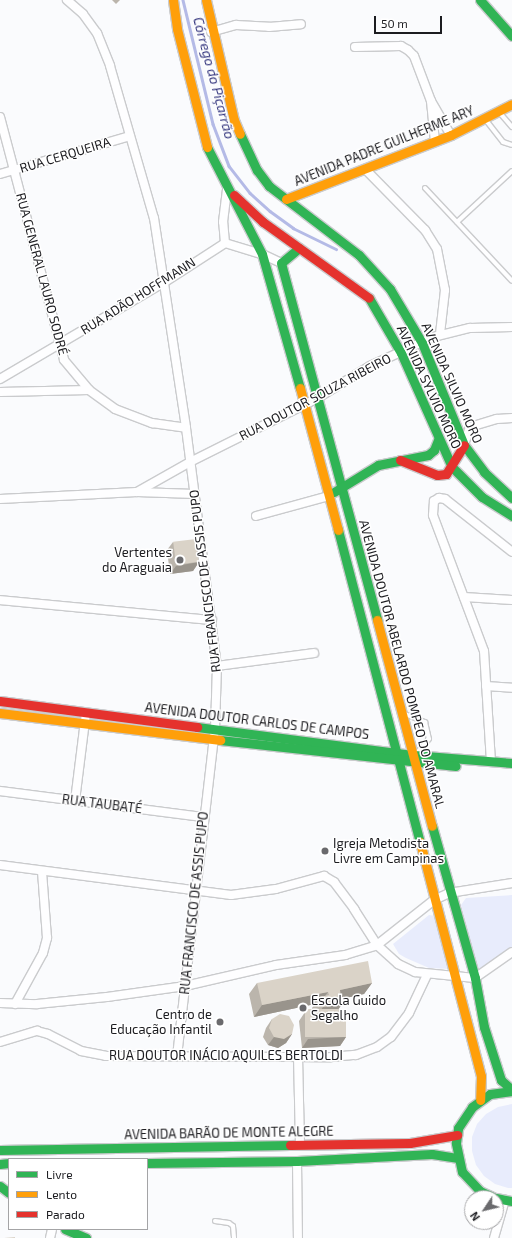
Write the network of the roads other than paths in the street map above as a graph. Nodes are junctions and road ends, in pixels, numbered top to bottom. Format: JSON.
{"nodes":[{"id":1,"x":67,"y":0,"type":"edge"},
{"id":2,"x":172,"y":0,"type":"edge"},
{"id":3,"x":206,"y":0,"type":"edge"},
{"id":4,"x":480,"y":0,"type":"edge"},
{"id":5,"x":301,"y":24,"type":"dead end"},
{"id":6,"x":211,"y":32,"type":"junction"},
{"id":7,"x":512,"y":36,"type":"edge"},
{"id":8,"x":355,"y":47,"type":"dead end"},
{"id":9,"x":431,"y":101,"type":"junction"},
{"id":10,"x":512,"y":104,"type":"edge"},
{"id":11,"x":499,"y":112,"type":"junction"},
{"id":12,"x":0,"y":117,"type":"edge"},
{"id":13,"x":485,"y":119,"type":"junction"},
{"id":14,"x":512,"y":127,"type":"edge"},
{"id":15,"x":451,"y":135,"type":"junction"},
{"id":16,"x":130,"y":136,"type":"junction"},
{"id":17,"x":435,"y":142,"type":"junction"},
{"id":18,"x":512,"y":146,"type":"edge"},
{"id":19,"x":365,"y":169,"type":"junction"},
{"id":20,"x":14,"y":171,"type":"junction"},
{"id":21,"x":512,"y":171,"type":"edge"},
{"id":22,"x":0,"y":174,"type":"edge"},
{"id":23,"x":425,"y":188,"type":"dead end"},
{"id":24,"x":229,"y":189,"type":"junction"},
{"id":25,"x":286,"y":199,"type":"junction"},
{"id":26,"x":457,"y":222,"type":"junction"},
{"id":27,"x":225,"y":243,"type":"junction"},
{"id":28,"x":299,"y":248,"type":"junction"},
{"id":29,"x":262,"y":254,"type":"junction"},
{"id":30,"x":281,"y":263,"type":"junction"},
{"id":31,"x":512,"y":281,"type":"edge"},
{"id":32,"x":165,"y":282,"type":"junction"},
{"id":33,"x":512,"y":327,"type":"edge"},
{"id":34,"x":440,"y":334,"type":"junction"},
{"id":35,"x":422,"y":343,"type":"junction"},
{"id":36,"x":58,"y":344,"type":"junction"},
{"id":37,"x":402,"y":353,"type":"junction"},
{"id":38,"x":0,"y":379,"type":"edge"},
{"id":39,"x":89,"y":390,"type":"junction"},
{"id":40,"x":0,"y":392,"type":"edge"},
{"id":41,"x":316,"y":399,"type":"junction"},
{"id":42,"x":305,"y":405,"type":"junction"},
{"id":43,"x":512,"y":418,"type":"edge"},
{"id":44,"x":186,"y":428,"type":"junction"},
{"id":45,"x":438,"y":440,"type":"junction"},
{"id":46,"x":464,"y":445,"type":"junction"},
{"id":47,"x":399,"y":460,"type":"junction"},
{"id":48,"x":190,"y":462,"type":"junction"},
{"id":49,"x":452,"y":467,"type":"junction"},
{"id":50,"x":340,"y":488,"type":"junction"},
{"id":51,"x":137,"y":492,"type":"junction"},
{"id":52,"x":195,"y":494,"type":"junction"},
{"id":53,"x":329,"y":496,"type":"junction"},
{"id":54,"x":512,"y":498,"type":"edge"},
{"id":55,"x":0,"y":499,"type":"edge"},
{"id":56,"x":256,"y":516,"type":"dead end"},
{"id":57,"x":512,"y":516,"type":"edge"},
{"id":58,"x":512,"y":552,"type":"edge"},
{"id":59,"x":464,"y":597,"type":"junction"},
{"id":60,"x":0,"y":600,"type":"edge"},
{"id":61,"x":512,"y":600,"type":"edge"},
{"id":62,"x":212,"y":620,"type":"junction"},
{"id":63,"x":383,"y":638,"type":"junction"},
{"id":64,"x":368,"y":641,"type":"junction"},
{"id":65,"x":314,"y":653,"type":"dead end"},
{"id":66,"x":217,"y":666,"type":"junction"},
{"id":67,"x":486,"y":686,"type":"junction"},
{"id":68,"x":512,"y":688,"type":"edge"},
{"id":69,"x":0,"y":701,"type":"edge"},
{"id":70,"x":0,"y":713,"type":"edge"},
{"id":71,"x":86,"y":713,"type":"junction"},
{"id":72,"x":404,"y":714,"type":"junction"},
{"id":73,"x":84,"y":725,"type":"junction"},
{"id":74,"x":215,"y":728,"type":"junction"},
{"id":75,"x":213,"y":740,"type":"junction"},
{"id":76,"x":397,"y":752,"type":"junction"},
{"id":77,"x":415,"y":760,"type":"junction"},
{"id":78,"x":400,"y":762,"type":"junction"},
{"id":79,"x":491,"y":762,"type":"junction"},
{"id":80,"x":512,"y":763,"type":"edge"},
{"id":81,"x":512,"y":770,"type":"edge"},
{"id":82,"x":0,"y":791,"type":"edge"},
{"id":83,"x":75,"y":801,"type":"junction"},
{"id":84,"x":204,"y":817,"type":"junction"},
{"id":85,"x":0,"y":865,"type":"edge"},
{"id":86,"x":42,"y":871,"type":"junction"},
{"id":87,"x":512,"y":883,"type":"edge"},
{"id":88,"x":194,"y":892,"type":"junction"},
{"id":89,"x":449,"y":893,"type":"junction"},
{"id":90,"x":434,"y":900,"type":"junction"},
{"id":91,"x":376,"y":945,"type":"junction"},
{"id":92,"x":512,"y":952,"type":"edge"},
{"id":93,"x":427,"y":975,"type":"junction"},
{"id":94,"x":455,"y":976,"type":"junction"},
{"id":95,"x":475,"y":978,"type":"junction"},
{"id":96,"x":185,"y":986,"type":"junction"},
{"id":97,"x":0,"y":1003,"type":"edge"},
{"id":98,"x":15,"y":1004,"type":"junction"},
{"id":99,"x":0,"y":1042,"type":"edge"},
{"id":100,"x":177,"y":1055,"type":"junction"},
{"id":101,"x":298,"y":1056,"type":"junction"},
{"id":102,"x":512,"y":1090,"type":"edge"},
{"id":103,"x":480,"y":1100,"type":"junction"},
{"id":104,"x":457,"y":1135,"type":"junction"},
{"id":105,"x":300,"y":1145,"type":"junction"},
{"id":106,"x":0,"y":1150,"type":"edge"},
{"id":107,"x":457,"y":1158,"type":"junction"},
{"id":108,"x":297,"y":1161,"type":"junction"},
{"id":109,"x":148,"y":1163,"type":"edge"},
{"id":110,"x":0,"y":1186,"type":"edge"},
{"id":111,"x":479,"y":1190,"type":"edge"},
{"id":112,"x":8,"y":1192,"type":"edge"},
{"id":113,"x":215,"y":1221,"type":"dead end"},
{"id":114,"x":67,"y":1230,"type":"edge"},
{"id":115,"x":86,"y":1238,"type":"edge"},
{"id":116,"x":234,"y":1238,"type":"edge"},
{"id":117,"x":298,"y":1238,"type":"edge"}],
"edges":[{"from":1,"to":16,"type":"street","name":"RUA FRANCISCO DE ASSIS PUPO"},
{"from":2,"to":24,"type":"main road"},
{"from":3,"to":6,"type":"main road","name":"AVENIDA SILVIO MORO"},
{"from":4,"to":7,"type":"main road"},
{"from":5,"to":6,"type":"street"},
{"from":6,"to":25,"type":"main road","name":"AVENIDA SILVIO MORO"},
{"from":8,"to":9,"type":"street"},
{"from":9,"to":15,"type":"street"},
{"from":9,"to":17,"type":"street"},
{"from":10,"to":11,"type":"main road","name":"AVENIDA PADRE GUILHERME ARY"},
{"from":11,"to":13,"type":"main road","name":"AVENIDA PADRE GUILHERME ARY"},
{"from":11,"to":14,"type":"lane"},
{"from":12,"to":20,"type":"street","name":"RUA GENERAL LAURO SODRÉ"},
{"from":13,"to":15,"type":"main road","name":"AVENIDA PADRE GUILHERME ARY"},
{"from":13,"to":18,"type":"lane"},
{"from":15,"to":17,"type":"main road","name":"AVENIDA PADRE GUILHERME ARY"},
{"from":16,"to":20,"type":"street","name":"RUA CERQUEIRA"},
{"from":16,"to":32,"type":"street","name":"RUA FRANCISCO DE ASSIS PUPO"},
{"from":17,"to":19,"type":"main road","name":"AVENIDA PADRE GUILHERME ARY"},
{"from":19,"to":25,"type":"main road","name":"AVENIDA PADRE GUILHERME ARY"},
{"from":19,"to":34,"type":"street"},
{"from":20,"to":22,"type":"street","name":"RUA CERQUEIRA"},
{"from":20,"to":36,"type":"street","name":"RUA GENERAL LAURO SODRÉ"},
{"from":21,"to":26,"type":"lane"},
{"from":23,"to":26,"type":"lane"},
{"from":24,"to":27,"type":"street"},
{"from":24,"to":28,"type":"main road","name":"AVENIDA SYLVIO MORO"},
{"from":24,"to":29,"type":"main road","name":"AVENIDA DOUTOR ABELARDO POMPEO DO AMARAL"},
{"from":25,"to":35,"type":"main road","name":"AVENIDA SILVIO MORO"},
{"from":26,"to":31,"type":"lane"},
{"from":27,"to":29,"type":"street"},
{"from":27,"to":32,"type":"street","name":"RUA ADÃO HOFFMANN"},
{"from":28,"to":30,"type":"main road"},
{"from":28,"to":37,"type":"main road","name":"AVENIDA SYLVIO MORO"},
{"from":29,"to":30,"type":"street"},
{"from":29,"to":42,"type":"main road","name":"AVENIDA DOUTOR ABELARDO POMPEO DO AMARAL"},
{"from":30,"to":41,"type":"main road","name":"AVENIDA DOUTOR ABELARDO POMPEO DO AMARAL"},
{"from":32,"to":36,"type":"street","name":"RUA ADÃO HOFFMANN"},
{"from":32,"to":44,"type":"street","name":"RUA FRANCISCO DE ASSIS PUPO"},
{"from":33,"to":34,"type":"street","name":"RUA DOUTOR SOUZA RIBEIRO"},
{"from":34,"to":35,"type":"street","name":"RUA DOUTOR SOUZA RIBEIRO"},
{"from":35,"to":37,"type":"street","name":"RUA DOUTOR SOUZA RIBEIRO"},
{"from":35,"to":46,"type":"main road","name":"AVENIDA SILVIO MORO"},
{"from":36,"to":38,"type":"street","name":"RUA ADÃO HOFFMANN"},
{"from":36,"to":39,"type":"street","name":"RUA GENERAL LAURO SODRÉ"},
{"from":37,"to":41,"type":"street","name":"RUA DOUTOR SOUZA RIBEIRO"},
{"from":37,"to":45,"type":"main road","name":"AVENIDA SYLVIO MORO"},
{"from":39,"to":40,"type":"street"},
{"from":39,"to":44,"type":"street","name":"RUA GENERAL LAURO SODRÉ"},
{"from":41,"to":42,"type":"street","name":"RUA DOUTOR SOUZA RIBEIRO"},
{"from":41,"to":50,"type":"main road","name":"AVENIDA DOUTOR ABELARDO POMPEO DO AMARAL"},
{"from":42,"to":48,"type":"street","name":"RUA DOUTOR SOUZA RIBEIRO"},
{"from":42,"to":53,"type":"main road","name":"AVENIDA DOUTOR ABELARDO POMPEO DO AMARAL"},
{"from":43,"to":46,"type":"street"},
{"from":44,"to":48,"type":"street","name":"RUA FRANCISCO DE ASSIS PUPO"},
{"from":45,"to":47,"type":"main road"},
{"from":45,"to":49,"type":"main road","name":"AVENIDA SYLVIO MORO"},
{"from":46,"to":49,"type":"main road"},
{"from":46,"to":54,"type":"main road","name":"AVENIDA SILVIO MORO"},
{"from":47,"to":49,"type":"main road"},
{"from":47,"to":50,"type":"main road"},
{"from":48,"to":51,"type":"street","name":"RUA DOUTOR SOUZA RIBEIRO"},
{"from":48,"to":52,"type":"street","name":"RUA FRANCISCO DE ASSIS PUPO"},
{"from":49,"to":57,"type":"main road","name":"AVENIDA SYLVIO MORO"},
{"from":50,"to":53,"type":"main road"},
{"from":50,"to":63,"type":"main road","name":"AVENIDA DOUTOR ABELARDO POMPEO DO AMARAL"},
{"from":51,"to":52,"type":"street"},
{"from":51,"to":55,"type":"street"},
{"from":52,"to":62,"type":"street","name":"RUA FRANCISCO DE ASSIS PUPO"},
{"from":53,"to":56,"type":"street"},
{"from":53,"to":64,"type":"main road","name":"AVENIDA DOUTOR ABELARDO POMPEO DO AMARAL"},
{"from":58,"to":59,"type":"street"},
{"from":59,"to":61,"type":"street"},
{"from":59,"to":67,"type":"street"},
{"from":60,"to":62,"type":"street"},
{"from":62,"to":66,"type":"street","name":"RUA FRANCISCO DE ASSIS PUPO"},
{"from":63,"to":64,"type":"main road"},
{"from":63,"to":72,"type":"main road","name":"AVENIDA DOUTOR ABELARDO POMPEO DO AMARAL"},
{"from":64,"to":76,"type":"main road","name":"AVENIDA DOUTOR ABELARDO POMPEO DO AMARAL"},
{"from":65,"to":66,"type":"street"},
{"from":66,"to":74,"type":"street","name":"RUA FRANCISCO DE ASSIS PUPO"},
{"from":67,"to":68,"type":"street"},
{"from":67,"to":79,"type":"street"},
{"from":69,"to":71,"type":"main road","name":"AVENIDA DOUTOR CARLOS DE CAMPOS"},
{"from":70,"to":73,"type":"main road","name":"AVENIDA DOUTOR CARLOS DE CAMPOS"},
{"from":71,"to":73,"type":"street"},
{"from":71,"to":74,"type":"main road","name":"AVENIDA DOUTOR CARLOS DE CAMPOS"},
{"from":72,"to":77,"type":"main road","name":"AVENIDA DOUTOR ABELARDO POMPEO DO AMARAL"},
{"from":72,"to":77,"type":"lane"},
{"from":73,"to":75,"type":"main road","name":"AVENIDA DOUTOR CARLOS DE CAMPOS"},
{"from":73,"to":83,"type":"street"},
{"from":74,"to":75,"type":"street","name":"RUA FRANCISCO DE ASSIS PUPO"},
{"from":74,"to":76,"type":"main road","name":"AVENIDA DOUTOR CARLOS DE CAMPOS"},
{"from":75,"to":78,"type":"main road","name":"AVENIDA DOUTOR CARLOS DE CAMPOS"},
{"from":75,"to":84,"type":"street","name":"RUA FRANCISCO DE ASSIS PUPO"},
{"from":76,"to":77,"type":"main road","name":"AVENIDA DOUTOR CARLOS DE CAMPOS"},
{"from":76,"to":78,"type":"main road","name":"AVENIDA DOUTOR ABELARDO POMPEO DO AMARAL"},
{"from":77,"to":78,"type":"main road","name":"AVENIDA DOUTOR CARLOS DE CAMPOS"},
{"from":77,"to":79,"type":"main road","name":"AVENIDA DOUTOR CARLOS DE CAMPOS"},
{"from":77,"to":81,"type":"main road","name":"AVENIDA DOUTOR CARLOS DE CAMPOS"},
{"from":77,"to":89,"type":"main road","name":"AVENIDA DOUTOR ABELARDO POMPEO DO AMARAL"},
{"from":78,"to":90,"type":"main road","name":"AVENIDA DOUTOR ABELARDO POMPEO DO AMARAL"},
{"from":79,"to":80,"type":"main road","name":"AVENIDA DOUTOR CARLOS DE CAMPOS"},
{"from":82,"to":83,"type":"street","name":"RUA TAUBATÉ"},
{"from":83,"to":84,"type":"street","name":"RUA TAUBATÉ"},
{"from":84,"to":88,"type":"street","name":"RUA FRANCISCO DE ASSIS PUPO"},
{"from":85,"to":86,"type":"street"},
{"from":86,"to":88,"type":"street"},
{"from":86,"to":98,"type":"street"},
{"from":87,"to":89,"type":"street"},
{"from":88,"to":91,"type":"street"},
{"from":88,"to":96,"type":"street","name":"RUA FRANCISCO DE ASSIS PUPO"},
{"from":89,"to":90,"type":"street"},
{"from":89,"to":95,"type":"main road","name":"AVENIDA DOUTOR ABELARDO POMPEO DO AMARAL"},
{"from":90,"to":91,"type":"street"},
{"from":90,"to":94,"type":"main road","name":"AVENIDA DOUTOR ABELARDO POMPEO DO AMARAL"},
{"from":91,"to":93,"type":"street"},
{"from":91,"to":96,"type":"street"},
{"from":92,"to":95,"type":"street"},
{"from":93,"to":94,"type":"street"},
{"from":93,"to":101,"type":"street","name":"RUA DOUTOR INÁCIO AQUILES BERTOLDI"},
{"from":94,"to":95,"type":"street"},
{"from":94,"to":103,"type":"main road","name":"AVENIDA DOUTOR ABELARDO POMPEO DO AMARAL"},
{"from":95,"to":102,"type":"main road","name":"AVENIDA DOUTOR ABELARDO POMPEO DO AMARAL"},
{"from":96,"to":98,"type":"street"},
{"from":96,"to":100,"type":"street","name":"RUA FRANCISCO DE ASSIS PUPO"},
{"from":97,"to":98,"type":"street"},
{"from":99,"to":100,"type":"street","name":"RUA DOUTOR INÁCIO AQUILES BERTOLDI"},
{"from":100,"to":101,"type":"street","name":"RUA DOUTOR INÁCIO AQUILES BERTOLDI"},
{"from":101,"to":105,"type":"street"},
{"from":102,"to":103,"type":"main road"},
{"from":103,"to":104,"type":"main road"},
{"from":104,"to":105,"type":"main road","name":"AVENIDA BARÃO DE MONTE ALEGRE"},
{"from":104,"to":107,"type":"main road"},
{"from":105,"to":106,"type":"main road","name":"AVENIDA BARÃO DE MONTE ALEGRE"},
{"from":107,"to":108,"type":"main road"},
{"from":107,"to":111,"type":"main road"},
{"from":108,"to":109,"type":"main road"},
{"from":108,"to":117,"type":"street"},
{"from":110,"to":112,"type":"main road"},
{"from":113,"to":116,"type":"lane"},
{"from":114,"to":115,"type":"main road"}]}
